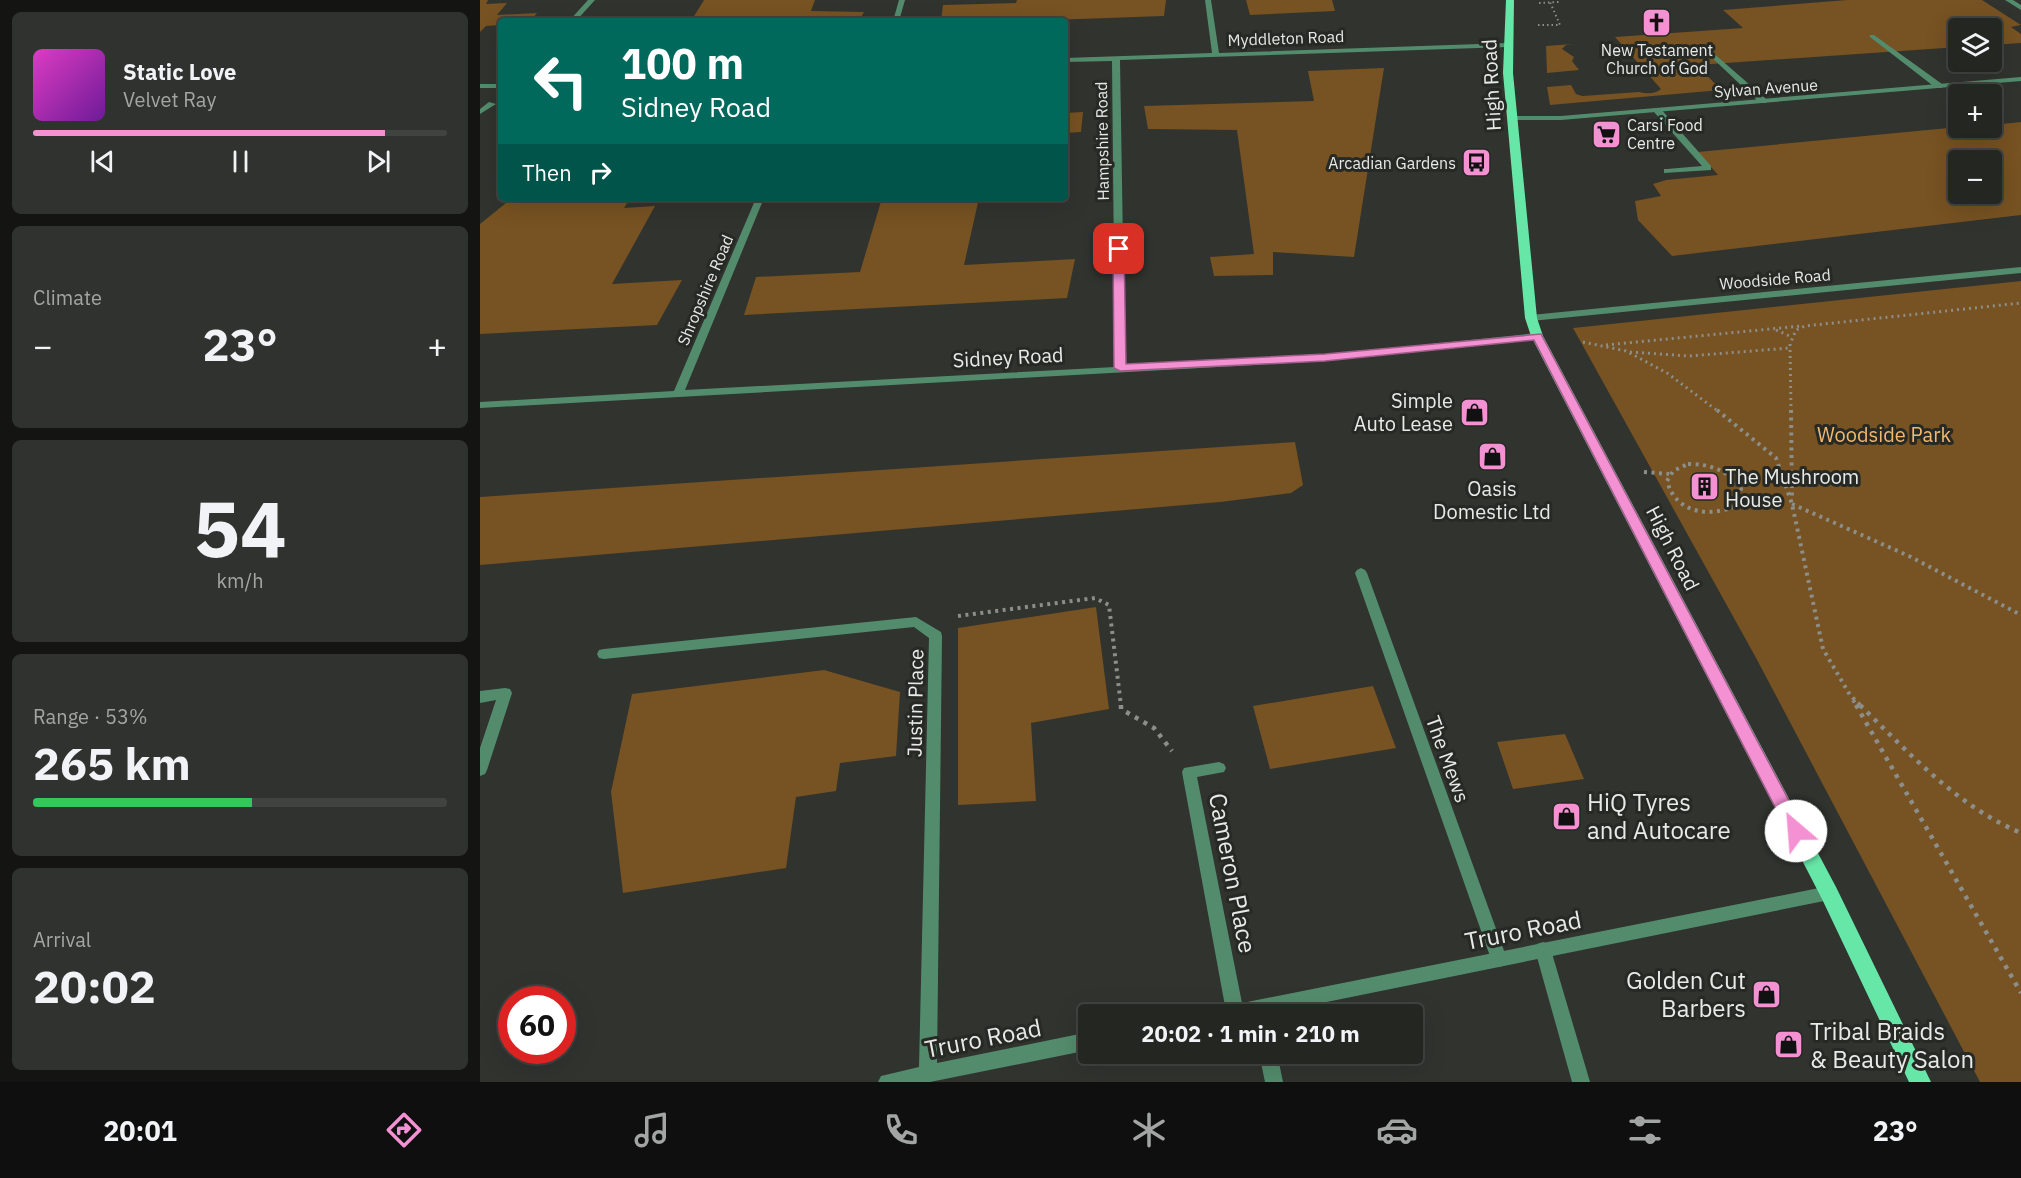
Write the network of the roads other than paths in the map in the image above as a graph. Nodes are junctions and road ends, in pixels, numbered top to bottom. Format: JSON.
{"nodes":[{"id":1,"x":592,"y":0,"type":"edge"},
{"id":2,"x":902,"y":0,"type":"edge"},
{"id":3,"x":1208,"y":0,"type":"edge"},
{"id":4,"x":1510,"y":0,"type":"edge"},
{"id":5,"x":2008,"y":0,"type":"edge"},
{"id":6,"x":2021,"y":8,"type":"edge"},
{"id":7,"x":575,"y":18,"type":"edge"},
{"id":8,"x":897,"y":18,"type":"edge"},
{"id":9,"x":1872,"y":36,"type":"dead end"},
{"id":10,"x":1508,"y":45,"type":"junction"},
{"id":11,"x":1709,"y":52,"type":"dead end"},
{"id":12,"x":1216,"y":54,"type":"junction"},
{"id":13,"x":1116,"y":58,"type":"junction"},
{"id":14,"x":1068,"y":60,"type":"edge"},
{"id":15,"x":2021,"y":80,"type":"edge"},
{"id":16,"x":480,"y":86,"type":"edge"},
{"id":17,"x":498,"y":86,"type":"edge"},
{"id":18,"x":1939,"y":87,"type":"junction"},
{"id":19,"x":1763,"y":101,"type":"junction"},
{"id":20,"x":492,"y":104,"type":"dead end"},
{"id":21,"x":1657,"y":110,"type":"junction"},
{"id":22,"x":480,"y":112,"type":"edge"},
{"id":23,"x":1513,"y":118,"type":"junction"},
{"id":24,"x":1667,"y":171,"type":"dead end"},
{"id":25,"x":759,"y":201,"type":"edge"},
{"id":26,"x":2021,"y":270,"type":"edge"},
{"id":27,"x":1531,"y":318,"type":"junction"},
{"id":28,"x":1538,"y":336,"type":"junction"},
{"id":29,"x":1120,"y":368,"type":"junction"},
{"id":30,"x":678,"y":394,"type":"junction"},
{"id":31,"x":480,"y":405,"type":"edge"},
{"id":32,"x":1361,"y":573,"type":"dead end"},
{"id":33,"x":604,"y":654,"type":"dead end"},
{"id":34,"x":480,"y":697,"type":"edge"},
{"id":35,"x":1219,"y":768,"type":"dead end"},
{"id":36,"x":480,"y":770,"type":"edge"},
{"id":37,"x":1829,"y":893,"type":"junction"},
{"id":38,"x":1543,"y":950,"type":"junction"},
{"id":39,"x":1499,"y":959,"type":"junction"},
{"id":40,"x":1229,"y":1004,"type":"edge"},
{"id":41,"x":1291,"y":1004,"type":"edge"},
{"id":42,"x":1078,"y":1043,"type":"edge"},
{"id":43,"x":1270,"y":1064,"type":"edge"},
{"id":44,"x":928,"y":1074,"type":"junction"},
{"id":45,"x":887,"y":1082,"type":"edge"},
{"id":46,"x":1274,"y":1082,"type":"edge"},
{"id":47,"x":1581,"y":1082,"type":"edge"},
{"id":48,"x":1920,"y":1082,"type":"edge"}],
"edges":[{"from":1,"to":7,"type":"street"},
{"from":2,"to":8,"type":"street"},
{"from":3,"to":12,"type":"street"},
{"from":4,"to":10,"type":"main road","name":"High Road"},
{"from":5,"to":6,"type":"street"},
{"from":9,"to":18,"type":"street"},
{"from":10,"to":12,"type":"street","name":"Myddleton Road"},
{"from":10,"to":23,"type":"main road","name":"High Road"},
{"from":11,"to":19,"type":"street"},
{"from":12,"to":13,"type":"street","name":"Myddleton Road"},
{"from":13,"to":14,"type":"street","name":"Myddleton Road"},
{"from":13,"to":29,"type":"street","name":"Hampshire Road"},
{"from":15,"to":18,"type":"street","name":"Sylvan Avenue"},
{"from":16,"to":17,"type":"street"},
{"from":18,"to":19,"type":"street","name":"Sylvan Avenue"},
{"from":19,"to":21,"type":"street","name":"Sylvan Avenue"},
{"from":20,"to":22,"type":"street"},
{"from":21,"to":23,"type":"street","name":"Sylvan Avenue"},
{"from":21,"to":24,"type":"street"},
{"from":23,"to":27,"type":"main road","name":"High Road"},
{"from":25,"to":30,"type":"street","name":"Shropshire Road"},
{"from":26,"to":27,"type":"street","name":"Woodside Road"},
{"from":27,"to":28,"type":"main road","name":"High Road"},
{"from":28,"to":29,"type":"street","name":"Sidney Road"},
{"from":28,"to":37,"type":"main road","name":"High Road"},
{"from":29,"to":30,"type":"street","name":"Sidney Road"},
{"from":30,"to":31,"type":"street","name":"Sidney Road"},
{"from":32,"to":39,"type":"street","name":"The Mews"},
{"from":33,"to":44,"type":"street","name":"Justin Place"},
{"from":34,"to":36,"type":"street"},
{"from":35,"to":40,"type":"street","name":"Cameron Place"},
{"from":37,"to":38,"type":"street","name":"Truro Road"},
{"from":37,"to":48,"type":"main road","name":"High Road"},
{"from":38,"to":39,"type":"street","name":"Truro Road"},
{"from":38,"to":47,"type":"street"},
{"from":39,"to":41,"type":"street","name":"Truro Road"},
{"from":42,"to":44,"type":"street","name":"Truro Road"},
{"from":43,"to":46,"type":"street"},
{"from":44,"to":45,"type":"street","name":"Truro Road"}]}
